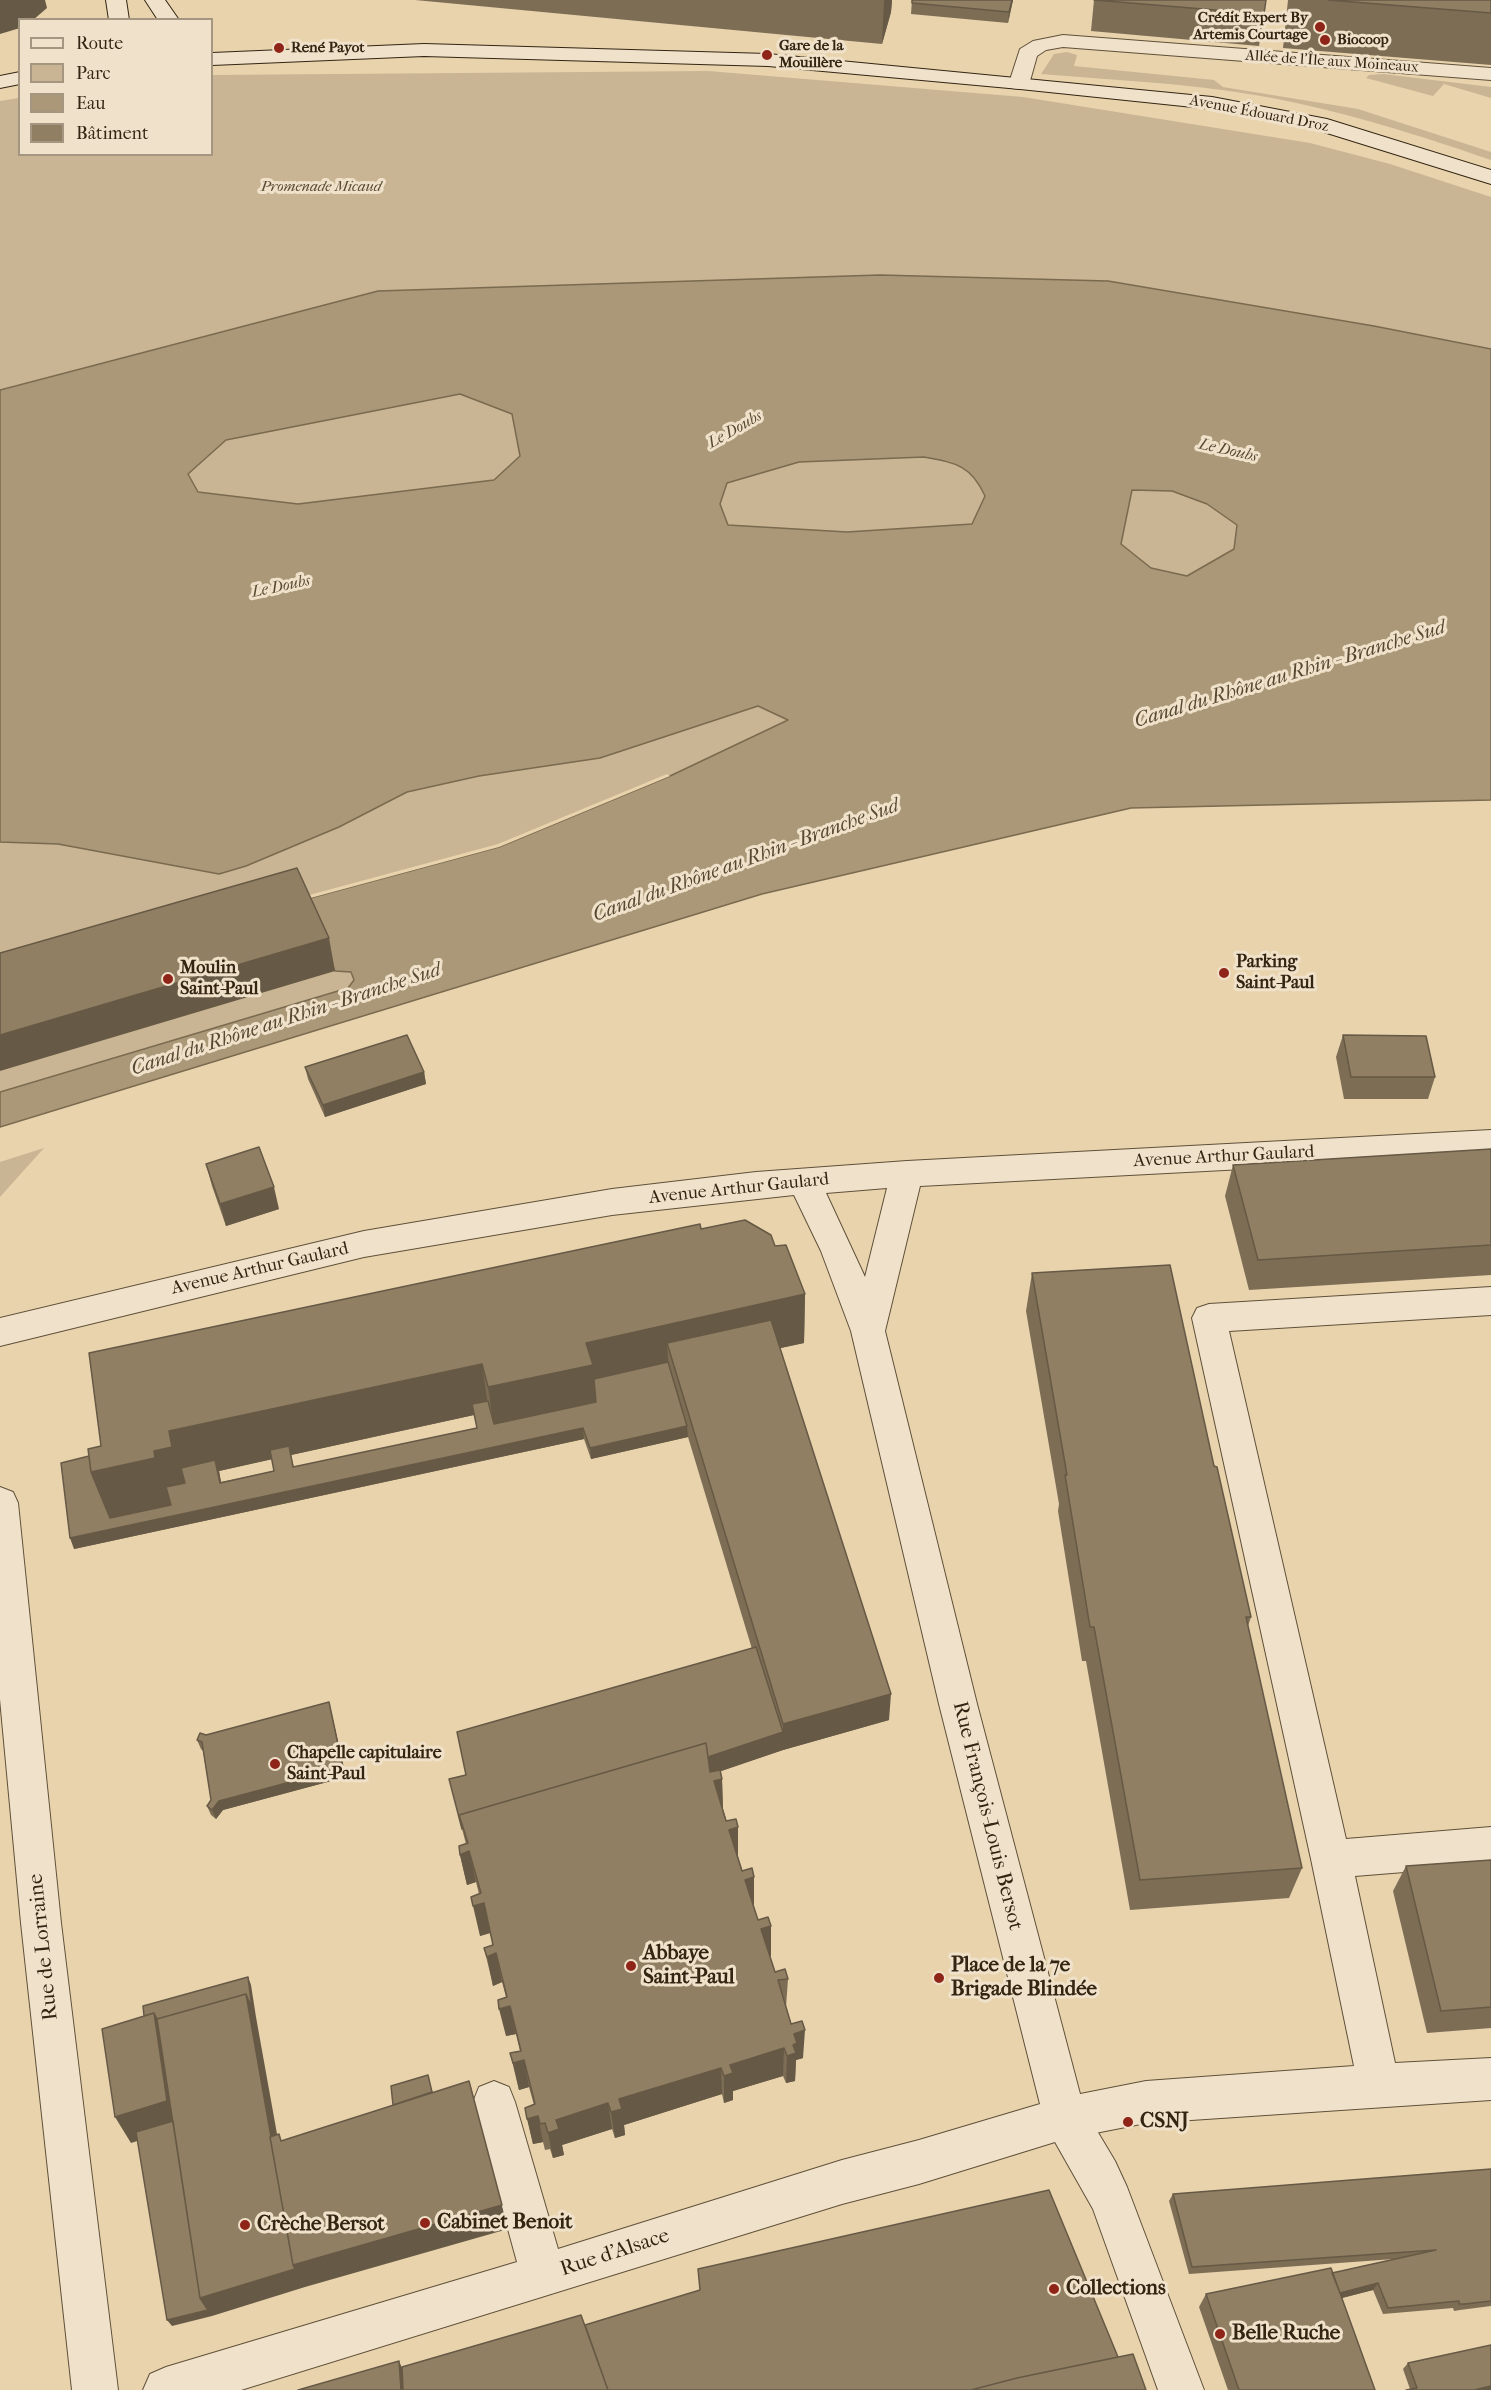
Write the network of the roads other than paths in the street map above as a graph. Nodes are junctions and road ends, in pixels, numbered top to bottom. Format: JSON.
{"nodes":[{"id":1,"x":116,"y":0,"type":"edge"},
{"id":2,"x":155,"y":0,"type":"edge"},
{"id":3,"x":119,"y":18,"type":"edge"},
{"id":4,"x":168,"y":18,"type":"edge"},
{"id":5,"x":213,"y":51,"type":"edge"},
{"id":6,"x":236,"y":58,"type":"junction"},
{"id":7,"x":213,"y":59,"type":"edge"},
{"id":8,"x":1491,"y":74,"type":"edge"},
{"id":9,"x":18,"y":78,"type":"edge"},
{"id":10,"x":0,"y":81,"type":"edge"},
{"id":11,"x":1020,"y":83,"type":"junction"},
{"id":12,"x":1491,"y":177,"type":"edge"},
{"id":13,"x":1491,"y":1143,"type":"edge"},
{"id":14,"x":907,"y":1174,"type":"junction"},
{"id":15,"x":805,"y":1182,"type":"junction"},
{"id":16,"x":1491,"y":1301,"type":"edge"},
{"id":17,"x":868,"y":1331,"type":"junction"},
{"id":18,"x":0,"y":1332,"type":"edge"},
{"id":19,"x":0,"y":1503,"type":"edge"},
{"id":20,"x":1491,"y":1846,"type":"edge"},
{"id":21,"x":1331,"y":1859,"type":"junction"},
{"id":22,"x":1491,"y":2079,"type":"edge"},
{"id":23,"x":1379,"y":2085,"type":"junction"},
{"id":24,"x":494,"y":2102,"type":"dead end"},
{"id":25,"x":1065,"y":2118,"type":"junction"},
{"id":26,"x":543,"y":2276,"type":"junction"},
{"id":27,"x":95,"y":2390,"type":"edge"},
{"id":28,"x":166,"y":2390,"type":"edge"},
{"id":29,"x":1180,"y":2390,"type":"edge"}],
"edges":[{"from":1,"to":3,"type":"street"},
{"from":2,"to":4,"type":"street"},
{"from":5,"to":6,"type":"street"},
{"from":6,"to":7,"type":"street","name":"Avenue Édouard Droz"},
{"from":6,"to":11,"type":"street","name":"Avenue Édouard Droz"},
{"from":8,"to":11,"type":"street","name":"Allée de l'Île aux Moineaux"},
{"from":9,"to":10,"type":"street"},
{"from":11,"to":12,"type":"street","name":"Avenue Édouard Droz"},
{"from":13,"to":14,"type":"street","name":"Avenue Arthur Gaulard"},
{"from":14,"to":15,"type":"street","name":"Avenue Arthur Gaulard"},
{"from":14,"to":17,"type":"street","name":"Rue François-Louis Bersot"},
{"from":15,"to":17,"type":"street","name":"Rue François-Louis Bersot"},
{"from":15,"to":18,"type":"street","name":"Avenue Arthur Gaulard"},
{"from":16,"to":21,"type":"street"},
{"from":17,"to":25,"type":"street","name":"Rue François-Louis Bersot"},
{"from":19,"to":27,"type":"street","name":"Rue de Lorraine"},
{"from":20,"to":21,"type":"street"},
{"from":21,"to":23,"type":"street"},
{"from":22,"to":23,"type":"street","name":"Rue d'Alsace"},
{"from":23,"to":25,"type":"street","name":"Rue d'Alsace"},
{"from":24,"to":26,"type":"street"},
{"from":25,"to":26,"type":"street","name":"Rue d'Alsace"},
{"from":25,"to":29,"type":"street","name":"Rue François-Louis Bersot"},
{"from":26,"to":28,"type":"street","name":"Rue d'Alsace"}]}
